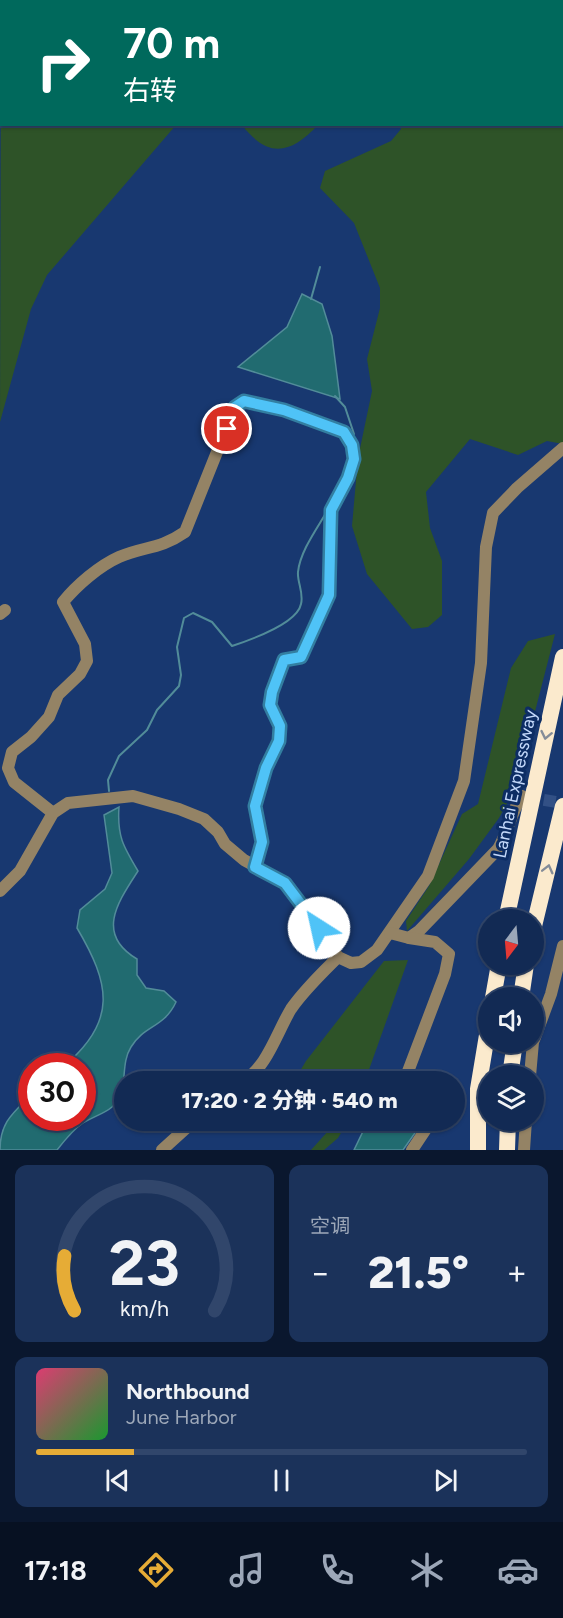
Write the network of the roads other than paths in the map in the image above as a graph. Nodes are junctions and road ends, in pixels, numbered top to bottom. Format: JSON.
{"nodes":[{"id":1,"x":563,"y":448,"type":"edge"},
{"id":2,"x":563,"y":657,"type":"edge"},
{"id":3,"x":5,"y":759,"type":"edge"},
{"id":4,"x":522,"y":796,"type":"dead end"},
{"id":5,"x":563,"y":806,"type":"edge"},
{"id":6,"x":53,"y":813,"type":"junction"},
{"id":7,"x":255,"y":867,"type":"junction"},
{"id":8,"x":0,"y":891,"type":"edge"},
{"id":9,"x":508,"y":909,"type":"edge"},
{"id":10,"x":538,"y":909,"type":"edge"},
{"id":11,"x":390,"y":933,"type":"junction"},
{"id":12,"x":409,"y":938,"type":"junction"},
{"id":13,"x":563,"y":946,"type":"edge"},
{"id":14,"x":338,"y":957,"type":"junction"},
{"id":15,"x":544,"y":1013,"type":"edge"},
{"id":16,"x":484,"y":1053,"type":"edge"},
{"id":17,"x":256,"y":1071,"type":"edge"},
{"id":18,"x":408,"y":1071,"type":"edge"},
{"id":19,"x":183,"y":1131,"type":"edge"},
{"id":20,"x":425,"y":1131,"type":"edge"},
{"id":21,"x":508,"y":1131,"type":"edge"},
{"id":22,"x":525,"y":1131,"type":"edge"},
{"id":23,"x":162,"y":1150,"type":"edge"},
{"id":24,"x":412,"y":1150,"type":"edge"},
{"id":25,"x":478,"y":1150,"type":"edge"},
{"id":26,"x":507,"y":1150,"type":"edge"},
{"id":27,"x":524,"y":1150,"type":"edge"}],
"edges":[{"from":1,"to":11,"type":"street"},
{"from":2,"to":9,"type":"highway","name":"Lanhai Expressway","one_way":true},
{"from":3,"to":6,"type":"street"},
{"from":3,"to":7,"type":"street"},
{"from":4,"to":12,"type":"street"},
{"from":10,"to":5,"type":"highway","one_way":true},
{"from":6,"to":7,"type":"street"},
{"from":6,"to":8,"type":"street"},
{"from":7,"to":14,"type":"street"},
{"from":11,"to":12,"type":"street"},
{"from":11,"to":14,"type":"street"},
{"from":12,"to":18,"type":"street"},
{"from":13,"to":15,"type":"street"},
{"from":14,"to":17,"type":"street"},
{"from":16,"to":25,"type":"highway"},
{"from":19,"to":23,"type":"street"},
{"from":20,"to":24,"type":"street"},
{"from":21,"to":26,"type":"highway"},
{"from":22,"to":27,"type":"street"}]}
